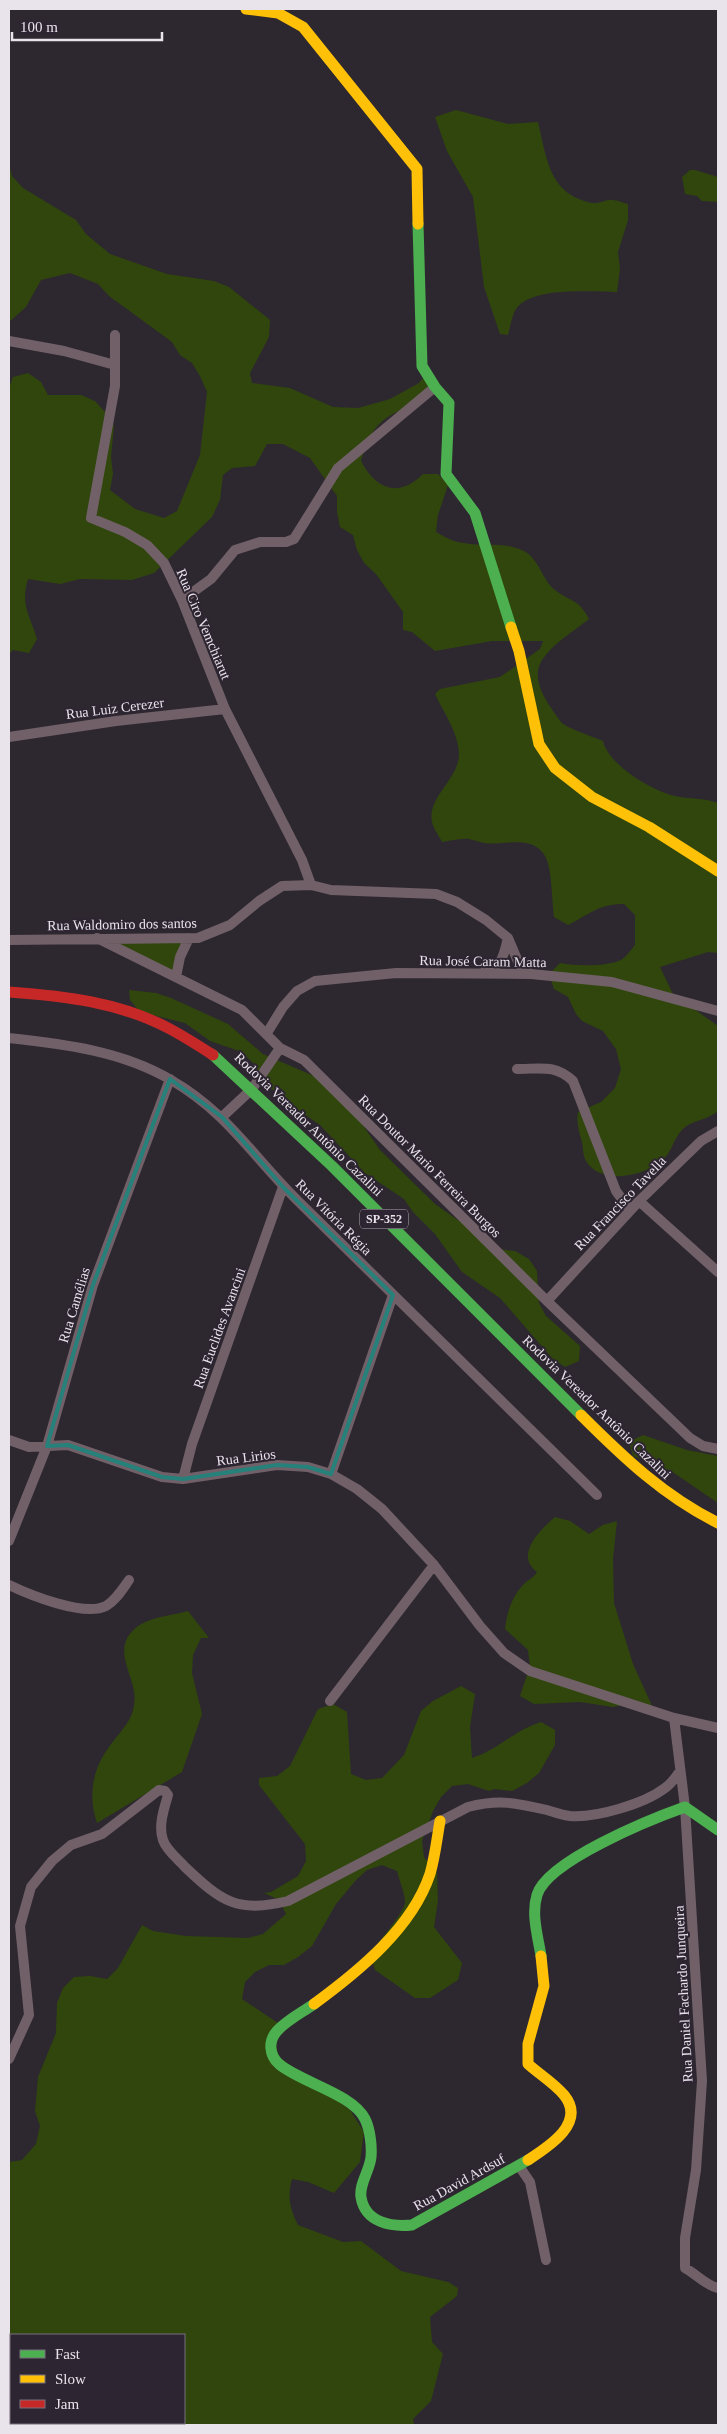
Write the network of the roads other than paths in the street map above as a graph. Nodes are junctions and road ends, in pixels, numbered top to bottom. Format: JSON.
{"nodes":[{"id":1,"x":246,"y":9,"type":"edge"},
{"id":2,"x":115,"y":335,"type":"dead end"},
{"id":3,"x":9,"y":341,"type":"edge"},
{"id":4,"x":115,"y":365,"type":"junction"},
{"id":5,"x":435,"y":387,"type":"junction"},
{"id":6,"x":182,"y":600,"type":"junction"},
{"id":7,"x":224,"y":709,"type":"junction"},
{"id":8,"x":9,"y":737,"type":"edge"},
{"id":9,"x":718,"y":871,"type":"edge"},
{"id":10,"x":312,"y":885,"type":"junction"},
{"id":11,"x":97,"y":938,"type":"junction"},
{"id":12,"x":189,"y":938,"type":"junction"},
{"id":13,"x":508,"y":938,"type":"junction"},
{"id":14,"x":9,"y":940,"type":"edge"},
{"id":15,"x":479,"y":974,"type":"junction"},
{"id":16,"x":531,"y":974,"type":"junction"},
{"id":17,"x":176,"y":977,"type":"junction"},
{"id":18,"x":9,"y":992,"type":"edge"},
{"id":19,"x":718,"y":1011,"type":"edge"},
{"id":20,"x":267,"y":1033,"type":"junction"},
{"id":21,"x":9,"y":1038,"type":"edge"},
{"id":22,"x":280,"y":1048,"type":"junction"},
{"id":23,"x":517,"y":1069,"type":"dead end"},
{"id":24,"x":170,"y":1079,"type":"junction"},
{"id":25,"x":252,"y":1090,"type":"junction"},
{"id":26,"x":222,"y":1117,"type":"junction"},
{"id":27,"x":718,"y":1131,"type":"edge"},
{"id":28,"x":283,"y":1187,"type":"junction"},
{"id":29,"x":639,"y":1201,"type":"junction"},
{"id":30,"x":630,"y":1210,"type":"junction"},
{"id":31,"x":718,"y":1272,"type":"edge"},
{"id":32,"x":393,"y":1295,"type":"junction"},
{"id":33,"x":547,"y":1301,"type":"junction"},
{"id":34,"x":9,"y":1440,"type":"edge"},
{"id":35,"x":47,"y":1446,"type":"junction"},
{"id":36,"x":718,"y":1449,"type":"edge"},
{"id":37,"x":331,"y":1474,"type":"junction"},
{"id":38,"x":183,"y":1479,"type":"junction"},
{"id":39,"x":596,"y":1495,"type":"dead end"},
{"id":40,"x":718,"y":1523,"type":"edge"},
{"id":41,"x":9,"y":1541,"type":"edge"},
{"id":42,"x":434,"y":1565,"type":"junction"},
{"id":43,"x":128,"y":1580,"type":"dead end"},
{"id":44,"x":9,"y":1585,"type":"edge"},
{"id":45,"x":330,"y":1701,"type":"dead end"},
{"id":46,"x":674,"y":1718,"type":"junction"},
{"id":47,"x":718,"y":1728,"type":"edge"},
{"id":48,"x":680,"y":1771,"type":"junction"},
{"id":49,"x":685,"y":1807,"type":"junction"},
{"id":50,"x":440,"y":1821,"type":"junction"},
{"id":51,"x":718,"y":1830,"type":"edge"},
{"id":52,"x":9,"y":2059,"type":"edge"},
{"id":53,"x":519,"y":2166,"type":"junction"},
{"id":54,"x":546,"y":2260,"type":"dead end"},
{"id":55,"x":718,"y":2288,"type":"edge"}],
"edges":[{"from":1,"to":5,"type":"street"},
{"from":2,"to":4,"type":"street","name":"Rua Ciro Vemchiarut"},
{"from":3,"to":4,"type":"street"},
{"from":4,"to":6,"type":"street","name":"Rua Ciro Vemchiarut"},
{"from":5,"to":6,"type":"street"},
{"from":5,"to":9,"type":"street"},
{"from":6,"to":7,"type":"street","name":"Rua Ciro Vemchiarut"},
{"from":7,"to":8,"type":"street","name":"Rua Luiz Cerezer"},
{"from":7,"to":10,"type":"street","name":"Rua Ciro Vemchiarut"},
{"from":10,"to":12,"type":"street","name":"Rua Waldomiro dos santos"},
{"from":10,"to":13,"type":"street","name":"Rua Waldomiro dos santos"},
{"from":11,"to":12,"type":"street","name":"Rua Waldomiro dos santos"},
{"from":11,"to":14,"type":"street","name":"Rua Waldomiro dos santos"},
{"from":11,"to":17,"type":"street","name":"Rua Doutor Mario Ferreira Burgos"},
{"from":12,"to":17,"type":"street"},
{"from":13,"to":15,"type":"street"},
{"from":13,"to":16,"type":"street"},
{"from":15,"to":16,"type":"street","name":"Rua José Caram Matta"},
{"from":15,"to":20,"type":"street","name":"Rua José Caram Matta"},
{"from":16,"to":19,"type":"street","name":"Rua José Caram Matta"},
{"from":17,"to":20,"type":"street","name":"Rua Doutor Mario Ferreira Burgos"},
{"from":18,"to":25,"type":"street","name":"Rodovia Vereador Antônio Cazalini","number":"SP-352"},
{"from":20,"to":22,"type":"street","name":"Rua Doutor Mario Ferreira Burgos"},
{"from":21,"to":24,"type":"street","name":"Rua Vitória Régia"},
{"from":22,"to":25,"type":"street"},
{"from":22,"to":33,"type":"street","name":"Rua Doutor Mario Ferreira Burgos"},
{"from":23,"to":30,"type":"street"},
{"from":24,"to":26,"type":"street","name":"Rua Vitória Régia"},
{"from":24,"to":35,"type":"street","name":"Rua Camélias"},
{"from":25,"to":26,"type":"street"},
{"from":25,"to":40,"type":"street","name":"Rodovia Vereador Antônio Cazalini","number":"SP-352"},
{"from":26,"to":28,"type":"street","name":"Rua Vitória Régia"},
{"from":27,"to":29,"type":"street","name":"Rua Francisco Tavella"},
{"from":28,"to":32,"type":"street","name":"Rua Vitória Régia"},
{"from":28,"to":38,"type":"street","name":"Rua Euclides Avancini"},
{"from":29,"to":30,"type":"street","name":"Rua Francisco Tavella"},
{"from":29,"to":31,"type":"street"},
{"from":30,"to":33,"type":"street","name":"Rua Francisco Tavella"},
{"from":32,"to":37,"type":"street"},
{"from":32,"to":39,"type":"street","name":"Rua Vitória Régia"},
{"from":33,"to":36,"type":"street","name":"Rua Doutor Mario Ferreira Burgos"},
{"from":34,"to":35,"type":"street","name":"Rua Lirios"},
{"from":35,"to":38,"type":"street","name":"Rua Lirios"},
{"from":35,"to":41,"type":"street","name":"Rua Camélias"},
{"from":37,"to":38,"type":"street","name":"Rua Lirios"},
{"from":37,"to":42,"type":"street","name":"Rua Lirios"},
{"from":42,"to":45,"type":"street"},
{"from":42,"to":46,"type":"street","name":"Rua Lirios"},
{"from":43,"to":44,"type":"street"},
{"from":46,"to":47,"type":"street","name":"Rua Lirios"},
{"from":46,"to":48,"type":"street","name":"Rua Daniel Fachardo Junqueira"},
{"from":48,"to":49,"type":"street","name":"Rua Daniel Fachardo Junqueira"},
{"from":48,"to":50,"type":"street"},
{"from":49,"to":51,"type":"street"},
{"from":49,"to":53,"type":"street","name":"Rua David Ardsuf"},
{"from":49,"to":55,"type":"street","name":"Rua Daniel Fachardo Junqueira"},
{"from":50,"to":52,"type":"street"},
{"from":50,"to":53,"type":"street","name":"Rua David Ardsuf"},
{"from":53,"to":54,"type":"street"}]}
